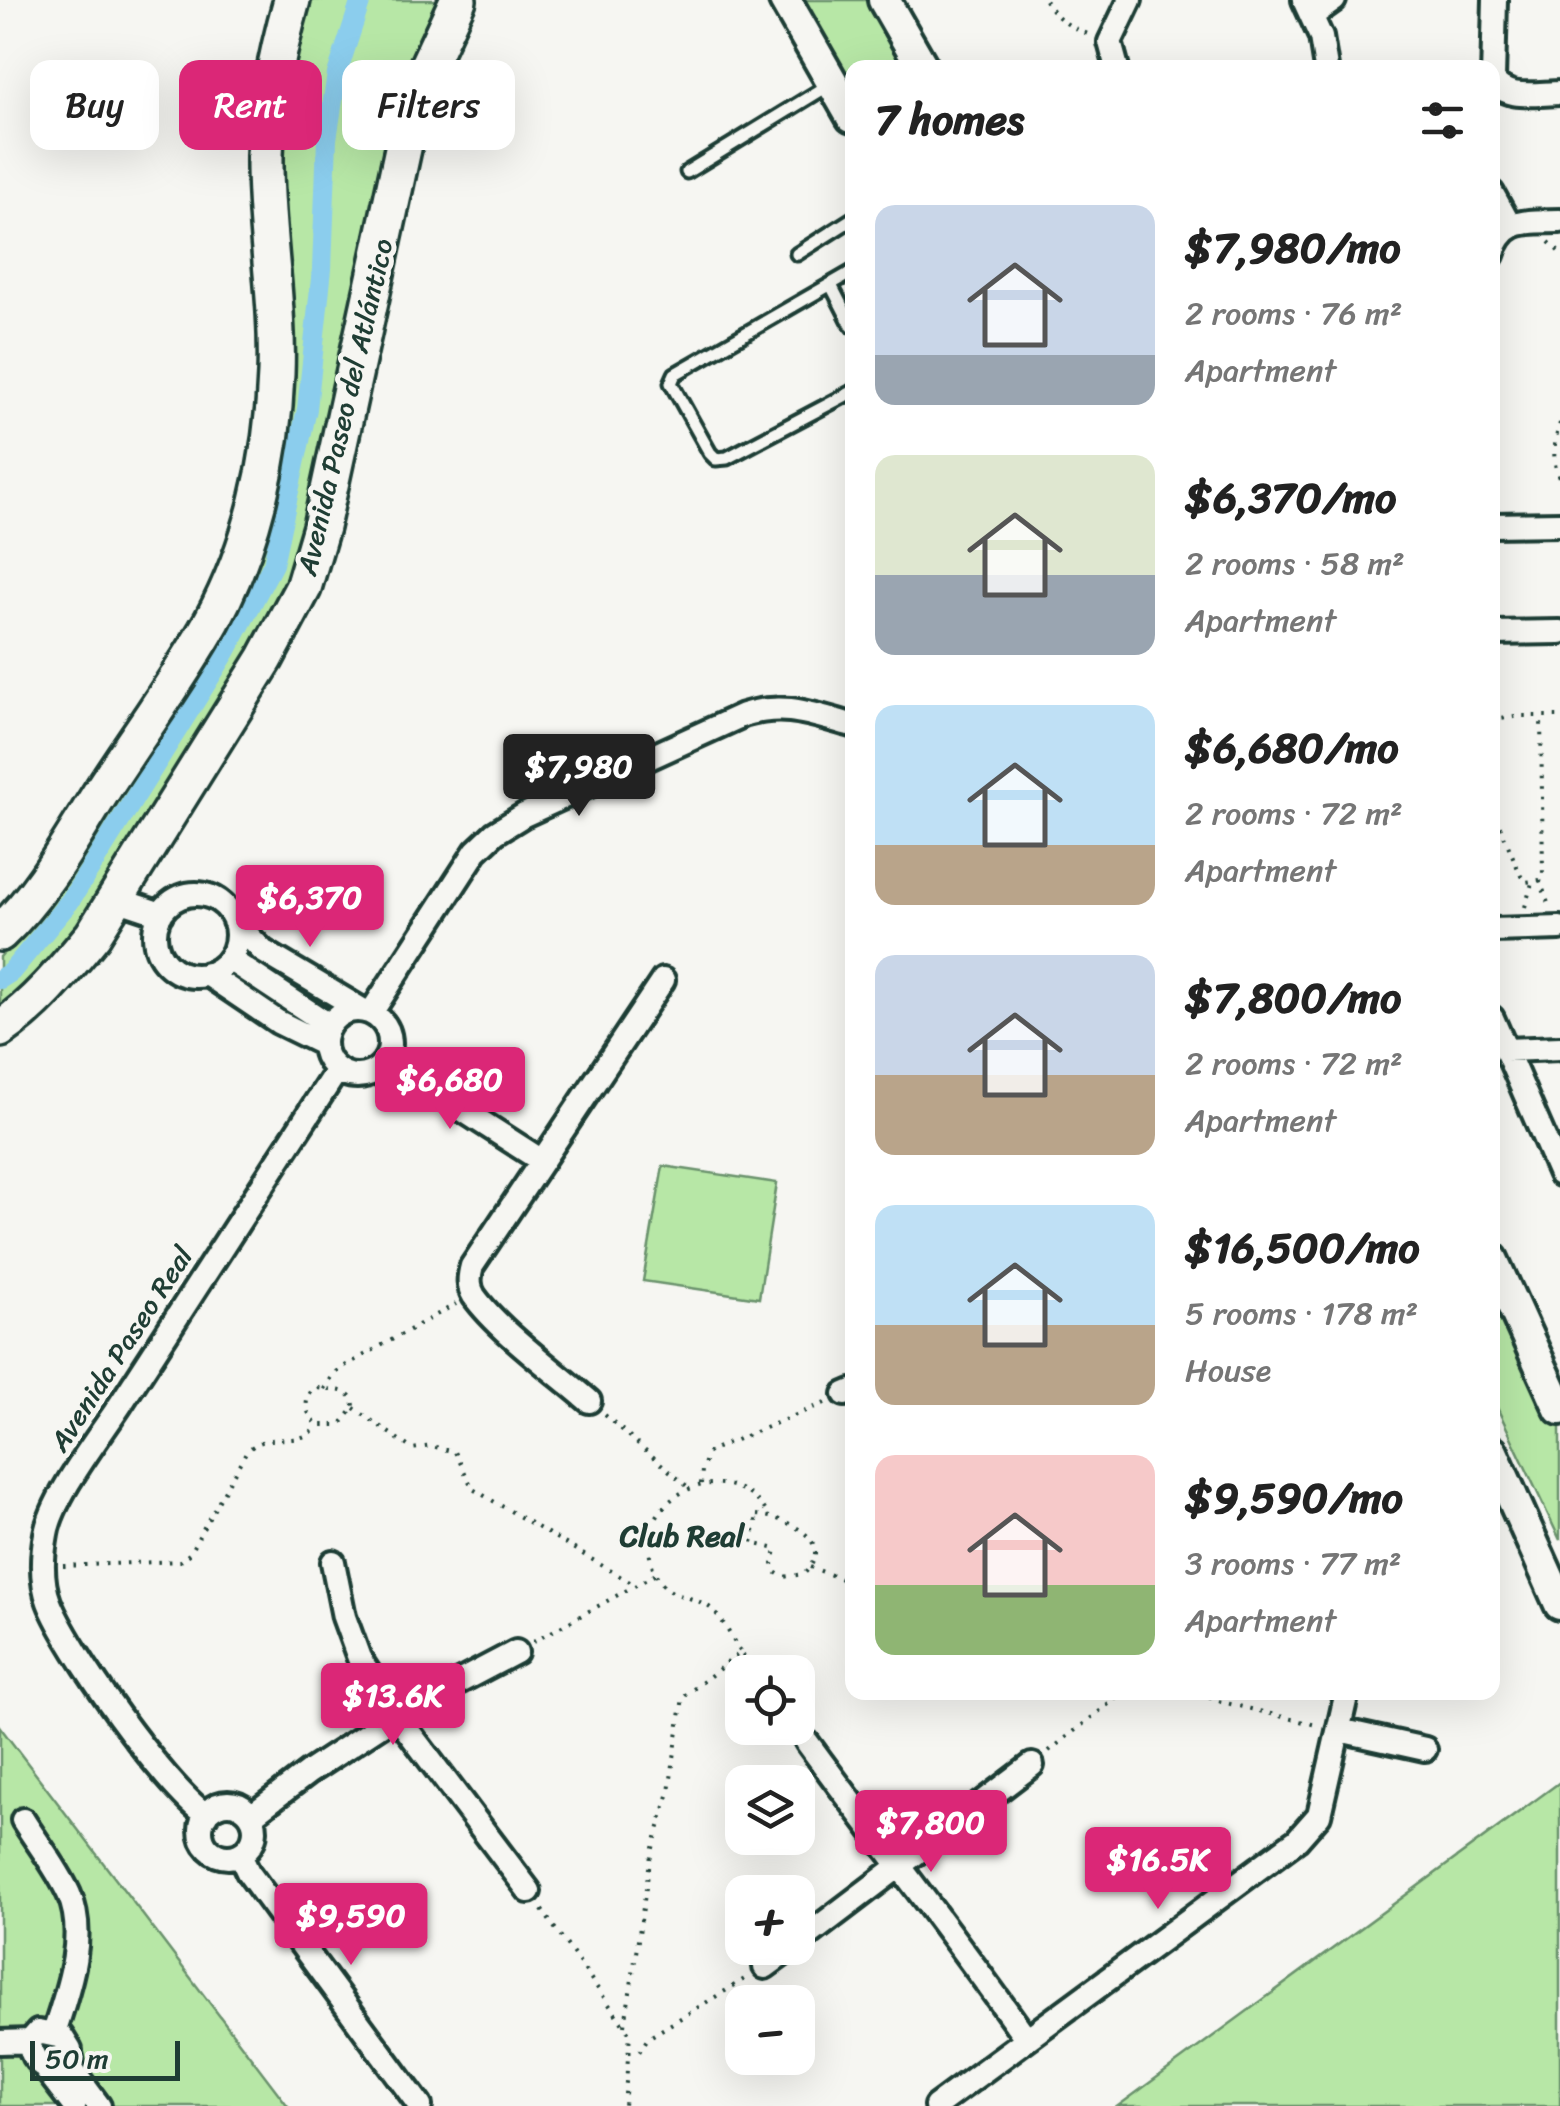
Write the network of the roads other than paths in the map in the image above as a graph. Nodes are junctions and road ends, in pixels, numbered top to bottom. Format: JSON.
{"nodes":[{"id":1,"x":292,"y":0,"type":"edge"},
{"id":2,"x":458,"y":0,"type":"edge"},
{"id":3,"x":785,"y":0,"type":"edge"},
{"id":4,"x":884,"y":0,"type":"edge"},
{"id":5,"x":1130,"y":0,"type":"edge"},
{"id":6,"x":1334,"y":0,"type":"edge"},
{"id":7,"x":1495,"y":0,"type":"edge"},
{"id":8,"x":1309,"y":8,"type":"edge"},
{"id":9,"x":918,"y":60,"type":"edge"},
{"id":10,"x":1116,"y":60,"type":"edge"},
{"id":11,"x":1325,"y":60,"type":"edge"},
{"id":12,"x":1493,"y":60,"type":"edge"},
{"id":13,"x":833,"y":83,"type":"junction"},
{"id":14,"x":1500,"y":89,"type":"edge"},
{"id":15,"x":1560,"y":94,"type":"edge"},
{"id":16,"x":845,"y":105,"type":"edge"},
{"id":17,"x":687,"y":172,"type":"dead end"},
{"id":18,"x":1500,"y":208,"type":"edge"},
{"id":19,"x":1560,"y":221,"type":"edge"},
{"id":20,"x":845,"y":223,"type":"edge"},
{"id":21,"x":1510,"y":226,"type":"junction"},
{"id":22,"x":1500,"y":235,"type":"edge"},
{"id":23,"x":797,"y":254,"type":"dead end"},
{"id":24,"x":845,"y":276,"type":"edge"},
{"id":25,"x":831,"y":284,"type":"junction"},
{"id":26,"x":845,"y":312,"type":"edge"},
{"id":27,"x":845,"y":396,"type":"edge"},
{"id":28,"x":1500,"y":524,"type":"edge"},
{"id":29,"x":1560,"y":524,"type":"edge"},
{"id":30,"x":1560,"y":632,"type":"edge"},
{"id":31,"x":1500,"y":633,"type":"edge"},
{"id":32,"x":845,"y":723,"type":"edge"},
{"id":33,"x":116,"y":899,"type":"junction"},
{"id":34,"x":160,"y":914,"type":"junction"},
{"id":35,"x":234,"y":921,"type":"junction"},
{"id":36,"x":1558,"y":928,"type":"edge"},
{"id":37,"x":1500,"y":930,"type":"edge"},
{"id":38,"x":0,"y":934,"type":"edge"},
{"id":39,"x":229,"y":959,"type":"junction"},
{"id":40,"x":206,"y":974,"type":"junction"},
{"id":41,"x":663,"y":980,"type":"dead end"},
{"id":42,"x":367,"y":1012,"type":"junction"},
{"id":43,"x":0,"y":1029,"type":"edge"},
{"id":44,"x":326,"y":1034,"type":"junction"},
{"id":45,"x":1500,"y":1036,"type":"edge"},
{"id":46,"x":1560,"y":1048,"type":"edge"},
{"id":47,"x":1506,"y":1050,"type":"junction"},
{"id":48,"x":386,"y":1060,"type":"junction"},
{"id":49,"x":337,"y":1070,"type":"junction"},
{"id":50,"x":542,"y":1161,"type":"junction"},
{"id":51,"x":1560,"y":1174,"type":"edge"},
{"id":52,"x":1500,"y":1277,"type":"edge"},
{"id":53,"x":590,"y":1402,"type":"road end"},
{"id":54,"x":1560,"y":1408,"type":"edge"},
{"id":55,"x":1500,"y":1470,"type":"edge"},
{"id":56,"x":333,"y":1562,"type":"dead end"},
{"id":57,"x":1560,"y":1604,"type":"edge"},
{"id":58,"x":516,"y":1652,"type":"road end"},
{"id":59,"x":1345,"y":1700,"type":"edge"},
{"id":60,"x":396,"y":1715,"type":"junction"},
{"id":61,"x":1339,"y":1730,"type":"junction"},
{"id":62,"x":808,"y":1745,"type":"edge"},
{"id":63,"x":1425,"y":1749,"type":"dead end"},
{"id":64,"x":1032,"y":1765,"type":"road end"},
{"id":65,"x":206,"y":1815,"type":"junction"},
{"id":66,"x":251,"y":1816,"type":"junction"},
{"id":67,"x":23,"y":1820,"type":"dead end"},
{"id":68,"x":240,"y":1854,"type":"junction"},
{"id":69,"x":898,"y":1867,"type":"junction"},
{"id":70,"x":528,"y":1892,"type":"road end"},
{"id":71,"x":815,"y":1929,"type":"edge"},
{"id":72,"x":768,"y":1965,"type":"edge"},
{"id":73,"x":765,"y":1967,"type":"road end"},
{"id":74,"x":54,"y":2033,"type":"junction"},
{"id":75,"x":1026,"y":2038,"type":"junction"},
{"id":76,"x":30,"y":2041,"type":"junction"},
{"id":77,"x":0,"y":2042,"type":"edge"},
{"id":78,"x":71,"y":2057,"type":"junction"},
{"id":79,"x":44,"y":2067,"type":"junction"},
{"id":80,"x":74,"y":2106,"type":"edge"},
{"id":81,"x":99,"y":2106,"type":"edge"},
{"id":82,"x":420,"y":2106,"type":"edge"},
{"id":83,"x":936,"y":2106,"type":"edge"}],
"edges":[{"from":1,"to":38,"type":"main road"},
{"from":2,"to":33,"type":"main road","name":"Avenida Paseo del Atlántico"},
{"from":3,"to":13,"type":"main road"},
{"from":4,"to":9,"type":"main road"},
{"from":5,"to":10,"type":"street"},
{"from":6,"to":8,"type":"street"},
{"from":7,"to":12,"type":"street"},
{"from":8,"to":11,"type":"street"},
{"from":13,"to":16,"type":"main road"},
{"from":13,"to":17,"type":"lane"},
{"from":14,"to":15,"type":"street"},
{"from":18,"to":21,"type":"street"},
{"from":19,"to":21,"type":"street"},
{"from":20,"to":23,"type":"lane"},
{"from":21,"to":22,"type":"street"},
{"from":24,"to":25,"type":"lane"},
{"from":25,"to":26,"type":"lane"},
{"from":25,"to":27,"type":"lane"},
{"from":28,"to":29,"type":"street"},
{"from":30,"to":31,"type":"street"},
{"from":32,"to":42,"type":"street"},
{"from":33,"to":34,"type":"street"},
{"from":33,"to":43,"type":"main road","name":"Avenida Paseo del Atlántico"},
{"from":34,"to":35,"type":"street"},
{"from":34,"to":40,"type":"street"},
{"from":35,"to":39,"type":"street"},
{"from":35,"to":42,"type":"street"},
{"from":36,"to":37,"type":"street"},
{"from":39,"to":40,"type":"street"},
{"from":39,"to":44,"type":"street"},
{"from":40,"to":44,"type":"street"},
{"from":41,"to":50,"type":"street"},
{"from":42,"to":44,"type":"street"},
{"from":42,"to":48,"type":"street"},
{"from":44,"to":49,"type":"street"},
{"from":45,"to":47,"type":"street"},
{"from":46,"to":47,"type":"street"},
{"from":47,"to":51,"type":"street"},
{"from":48,"to":49,"type":"street"},
{"from":48,"to":50,"type":"street"},
{"from":49,"to":65,"type":"street","name":"Avenida Paseo Real"},
{"from":50,"to":53,"type":"street"},
{"from":52,"to":54,"type":"main road"},
{"from":55,"to":57,"type":"main road"},
{"from":56,"to":60,"type":"street"},
{"from":58,"to":60,"type":"street"},
{"from":59,"to":61,"type":"street"},
{"from":60,"to":66,"type":"street"},
{"from":60,"to":70,"type":"street"},
{"from":61,"to":63,"type":"street"},
{"from":61,"to":75,"type":"street"},
{"from":62,"to":69,"type":"street"},
{"from":64,"to":69,"type":"street"},
{"from":65,"to":66,"type":"street"},
{"from":65,"to":68,"type":"street"},
{"from":66,"to":68,"type":"street"},
{"from":67,"to":74,"type":"street"},
{"from":68,"to":82,"type":"street"},
{"from":69,"to":71,"type":"street"},
{"from":69,"to":75,"type":"street"},
{"from":72,"to":73,"type":"street"},
{"from":74,"to":76,"type":"street"},
{"from":74,"to":78,"type":"street"},
{"from":75,"to":83,"type":"street"},
{"from":76,"to":77,"type":"street"},
{"from":76,"to":79,"type":"street"},
{"from":78,"to":79,"type":"street"},
{"from":78,"to":81,"type":"street"},
{"from":79,"to":80,"type":"street"}]}
